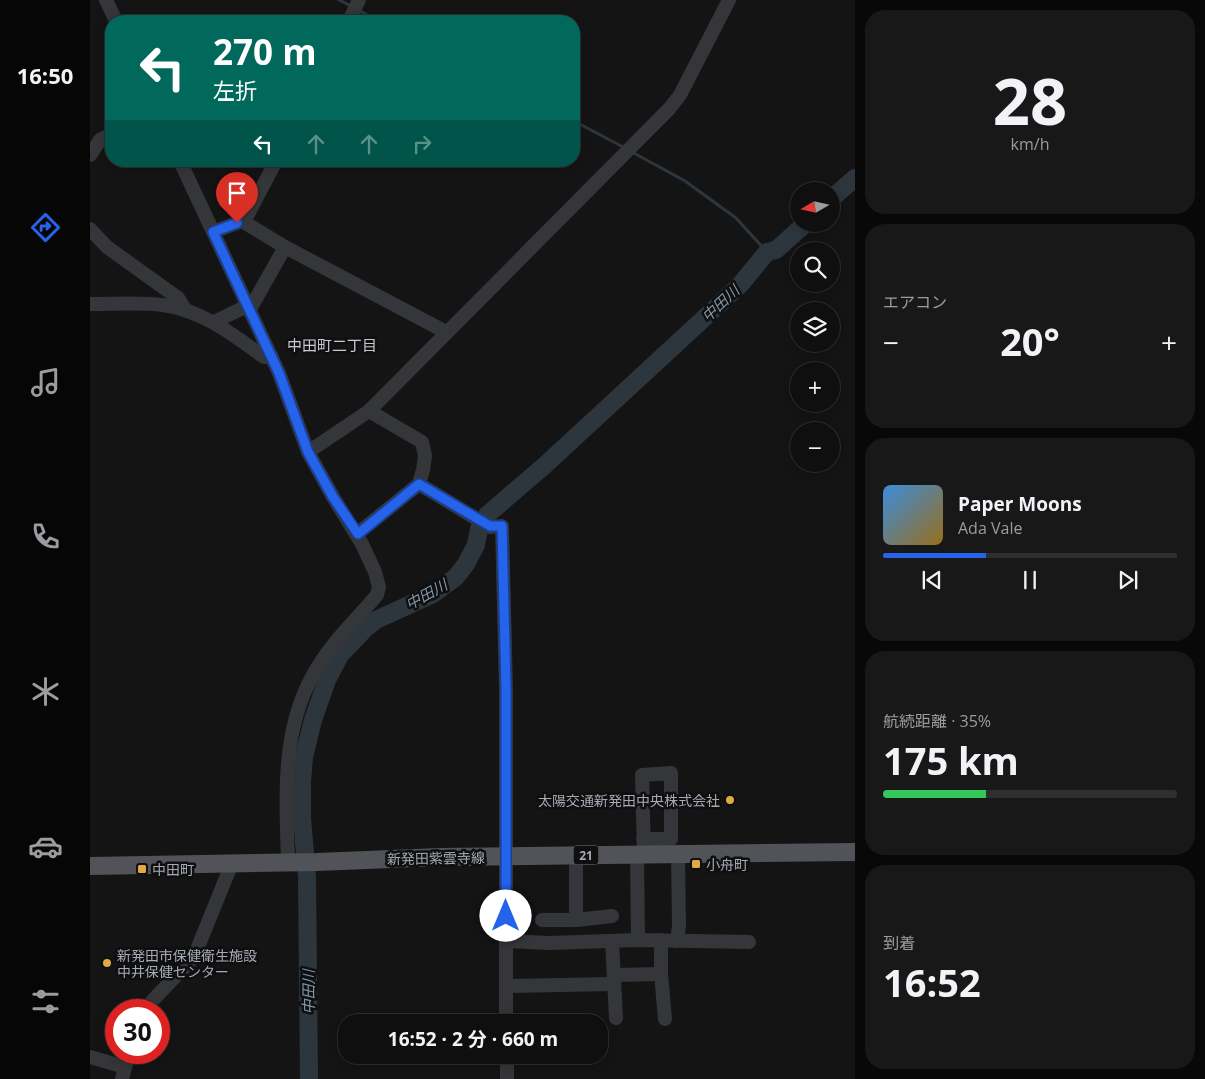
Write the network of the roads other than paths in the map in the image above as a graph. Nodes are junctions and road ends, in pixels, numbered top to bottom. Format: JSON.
{"nodes":[{"id":1,"x":106,"y":0,"type":"edge"},
{"id":2,"x":729,"y":0,"type":"edge"},
{"id":3,"x":359,"y":2,"type":"edge"},
{"id":4,"x":113,"y":15,"type":"edge"},
{"id":5,"x":352,"y":15,"type":"edge"},
{"id":6,"x":90,"y":130,"type":"edge"},
{"id":7,"x":105,"y":137,"type":"edge"},
{"id":8,"x":90,"y":156,"type":"edge"},
{"id":9,"x":183,"y":167,"type":"edge"},
{"id":10,"x":273,"y":167,"type":"edge"},
{"id":11,"x":242,"y":221,"type":"junction"},
{"id":12,"x":90,"y":229,"type":"edge"},
{"id":13,"x":213,"y":232,"type":"junction"},
{"id":14,"x":284,"y":247,"type":"junction"},
{"id":15,"x":90,"y":304,"type":"edge"},
{"id":16,"x":248,"y":308,"type":"junction"},
{"id":17,"x":186,"y":311,"type":"junction"},
{"id":18,"x":214,"y":322,"type":"junction"},
{"id":19,"x":446,"y":332,"type":"junction"},
{"id":20,"x":272,"y":358,"type":"junction"},
{"id":21,"x":369,"y":411,"type":"junction"},
{"id":22,"x":308,"y":452,"type":"junction"},
{"id":23,"x":419,"y":484,"type":"junction"},
{"id":24,"x":358,"y":534,"type":"junction"},
{"id":25,"x":641,"y":849,"type":"junction"},
{"id":26,"x":855,"y":852,"type":"edge"},
{"id":27,"x":678,"y":854,"type":"junction"},
{"id":28,"x":576,"y":855,"type":"junction"},
{"id":29,"x":506,"y":856,"type":"junction"},
{"id":30,"x":291,"y":862,"type":"junction"},
{"id":31,"x":232,"y":863,"type":"junction"},
{"id":32,"x":90,"y":866,"type":"edge"},
{"id":33,"x":612,"y":916,"type":"dead end"},
{"id":34,"x":542,"y":920,"type":"dead end"},
{"id":35,"x":576,"y":920,"type":"junction"},
{"id":36,"x":638,"y":940,"type":"junction"},
{"id":37,"x":661,"y":940,"type":"junction"},
{"id":38,"x":506,"y":941,"type":"junction"},
{"id":39,"x":612,"y":941,"type":"junction"},
{"id":40,"x":677,"y":941,"type":"junction"},
{"id":41,"x":749,"y":942,"type":"dead end"},
{"id":42,"x":661,"y":974,"type":"junction"},
{"id":43,"x":614,"y":979,"type":"junction"},
{"id":44,"x":507,"y":986,"type":"junction"},
{"id":45,"x":154,"y":999,"type":"edge"},
{"id":46,"x":506,"y":1014,"type":"edge"},
{"id":47,"x":616,"y":1018,"type":"dead end"},
{"id":48,"x":665,"y":1019,"type":"dead end"},
{"id":49,"x":90,"y":1056,"type":"edge"},
{"id":50,"x":507,"y":1064,"type":"edge"},
{"id":51,"x":123,"y":1073,"type":"edge"},
{"id":52,"x":507,"y":1079,"type":"edge"}],
"edges":[{"from":1,"to":4,"type":"street"},
{"from":2,"to":19,"type":"street"},
{"from":3,"to":5,"type":"street"},
{"from":6,"to":7,"type":"street"},
{"from":7,"to":8,"type":"street"},
{"from":9,"to":13,"type":"street"},
{"from":10,"to":11,"type":"street"},
{"from":11,"to":13,"type":"street"},
{"from":11,"to":14,"type":"street"},
{"from":12,"to":17,"type":"street"},
{"from":13,"to":16,"type":"street"},
{"from":14,"to":16,"type":"street"},
{"from":14,"to":19,"type":"street"},
{"from":15,"to":17,"type":"street"},
{"from":16,"to":18,"type":"street"},
{"from":16,"to":20,"type":"street"},
{"from":17,"to":18,"type":"street"},
{"from":18,"to":20,"type":"street"},
{"from":19,"to":21,"type":"street"},
{"from":20,"to":22,"type":"street"},
{"from":21,"to":22,"type":"street"},
{"from":21,"to":23,"type":"street"},
{"from":22,"to":24,"type":"street"},
{"from":23,"to":24,"type":"street"},
{"from":23,"to":29,"type":"street"},
{"from":24,"to":30,"type":"street"},
{"from":25,"to":25,"type":"street"},
{"from":25,"to":27,"type":"main road","name":"新発田紫雲寺線","number":"21"},
{"from":25,"to":28,"type":"main road","name":"新発田紫雲寺線","number":"21"},
{"from":25,"to":36,"type":"street"},
{"from":26,"to":27,"type":"main road","name":"新発田紫雲寺線","number":"21"},
{"from":27,"to":40,"type":"street"},
{"from":28,"to":29,"type":"main road","name":"新発田紫雲寺線","number":"21"},
{"from":28,"to":35,"type":"street"},
{"from":29,"to":30,"type":"main road","name":"新発田紫雲寺線","number":"21"},
{"from":29,"to":38,"type":"street"},
{"from":30,"to":31,"type":"main road","number":"21"},
{"from":31,"to":32,"type":"main road","number":"21"},
{"from":31,"to":45,"type":"street"},
{"from":33,"to":35,"type":"street"},
{"from":34,"to":35,"type":"street"},
{"from":36,"to":37,"type":"street"},
{"from":36,"to":39,"type":"street"},
{"from":37,"to":40,"type":"street"},
{"from":37,"to":42,"type":"street"},
{"from":38,"to":39,"type":"street"},
{"from":38,"to":44,"type":"street"},
{"from":39,"to":43,"type":"street"},
{"from":40,"to":41,"type":"street"},
{"from":42,"to":43,"type":"street"},
{"from":42,"to":48,"type":"street"},
{"from":43,"to":44,"type":"street"},
{"from":43,"to":47,"type":"street"},
{"from":44,"to":46,"type":"street"},
{"from":49,"to":51,"type":"street"},
{"from":50,"to":52,"type":"street"}]}
